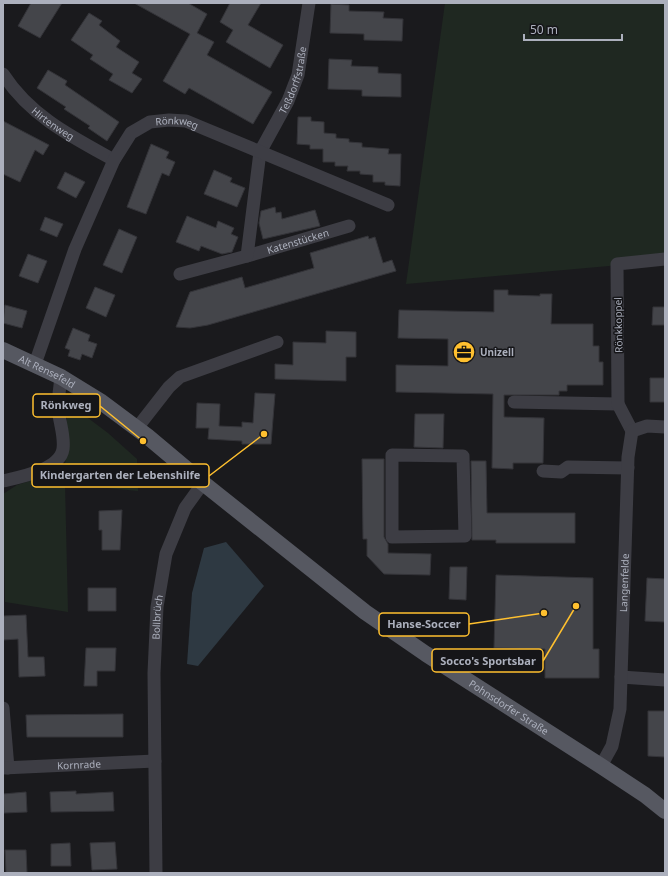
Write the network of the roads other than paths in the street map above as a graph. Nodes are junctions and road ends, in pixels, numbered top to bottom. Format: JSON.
{"nodes":[{"id":1,"x":309,"y":3,"type":"edge"},
{"id":2,"x":3,"y":74,"type":"edge"},
{"id":3,"x":260,"y":152,"type":"junction"},
{"id":4,"x":114,"y":160,"type":"junction"},
{"id":5,"x":388,"y":205,"type":"dead end"},
{"id":6,"x":349,"y":226,"type":"dead end"},
{"id":7,"x":247,"y":256,"type":"junction"},
{"id":8,"x":665,"y":259,"type":"edge"},
{"id":9,"x":180,"y":274,"type":"dead end"},
{"id":10,"x":278,"y":342,"type":"dead end"},
{"id":11,"x":3,"y":350,"type":"edge"},
{"id":12,"x":35,"y":364,"type":"junction"},
{"id":13,"x":61,"y":377,"type":"junction"},
{"id":14,"x":514,"y":402,"type":"dead end"},
{"id":15,"x":618,"y":404,"type":"junction"},
{"id":16,"x":665,"y":427,"type":"edge"},
{"id":17,"x":137,"y":428,"type":"junction"},
{"id":18,"x":632,"y":431,"type":"junction"},
{"id":19,"x":628,"y":468,"type":"junction"},
{"id":20,"x":543,"y":472,"type":"dead end"},
{"id":21,"x":3,"y":481,"type":"edge"},
{"id":22,"x":202,"y":483,"type":"junction"},
{"id":23,"x":440,"y":537,"type":"joint"},
{"id":24,"x":621,"y":677,"type":"junction"},
{"id":25,"x":665,"y":680,"type":"edge"},
{"id":26,"x":3,"y":708,"type":"edge"},
{"id":27,"x":155,"y":761,"type":"junction"},
{"id":28,"x":601,"y":766,"type":"junction"},
{"id":29,"x":6,"y":768,"type":"edge"},
{"id":30,"x":665,"y":811,"type":"edge"},
{"id":31,"x":156,"y":873,"type":"edge"}],
"edges":[{"from":1,"to":3,"type":"street","name":"Teßdorffstraße"},
{"from":2,"to":4,"type":"street","name":"Hirtenweg"},
{"from":3,"to":4,"type":"street","name":"Rönkweg"},
{"from":3,"to":5,"type":"street","name":"Rönkweg"},
{"from":3,"to":7,"type":"street"},
{"from":4,"to":12,"type":"street","name":"Rönkweg"},
{"from":6,"to":7,"type":"street","name":"Katenstücken"},
{"from":7,"to":9,"type":"street","name":"Katenstücken"},
{"from":8,"to":15,"type":"street","name":"Rönkkoppel"},
{"from":10,"to":17,"type":"street"},
{"from":11,"to":12,"type":"main road","name":"Alt Rensefeld"},
{"from":12,"to":13,"type":"main road","name":"Alt Rensefeld"},
{"from":13,"to":17,"type":"main road","name":"Alt Rensefeld"},
{"from":13,"to":21,"type":"street"},
{"from":14,"to":15,"type":"street"},
{"from":15,"to":18,"type":"street","name":"Rönkkoppel"},
{"from":16,"to":18,"type":"street"},
{"from":17,"to":22,"type":"main road","name":"Alt Rensefeld"},
{"from":18,"to":19,"type":"street","name":"Langenfelde"},
{"from":19,"to":20,"type":"street"},
{"from":19,"to":24,"type":"street","name":"Langenfelde"},
{"from":22,"to":27,"type":"street","name":"Bollbrüch"},
{"from":22,"to":28,"type":"main road","name":"Pohnsdorfer Straße"},
{"from":23,"to":23,"type":"street"},
{"from":24,"to":25,"type":"street"},
{"from":24,"to":28,"type":"street","name":"Langenfelde"},
{"from":26,"to":29,"type":"street"},
{"from":27,"to":29,"type":"street","name":"Kornrade"},
{"from":27,"to":31,"type":"street","name":"Bollbrüch"},
{"from":28,"to":30,"type":"main road","name":"Pohnsdorfer Straße"}]}
